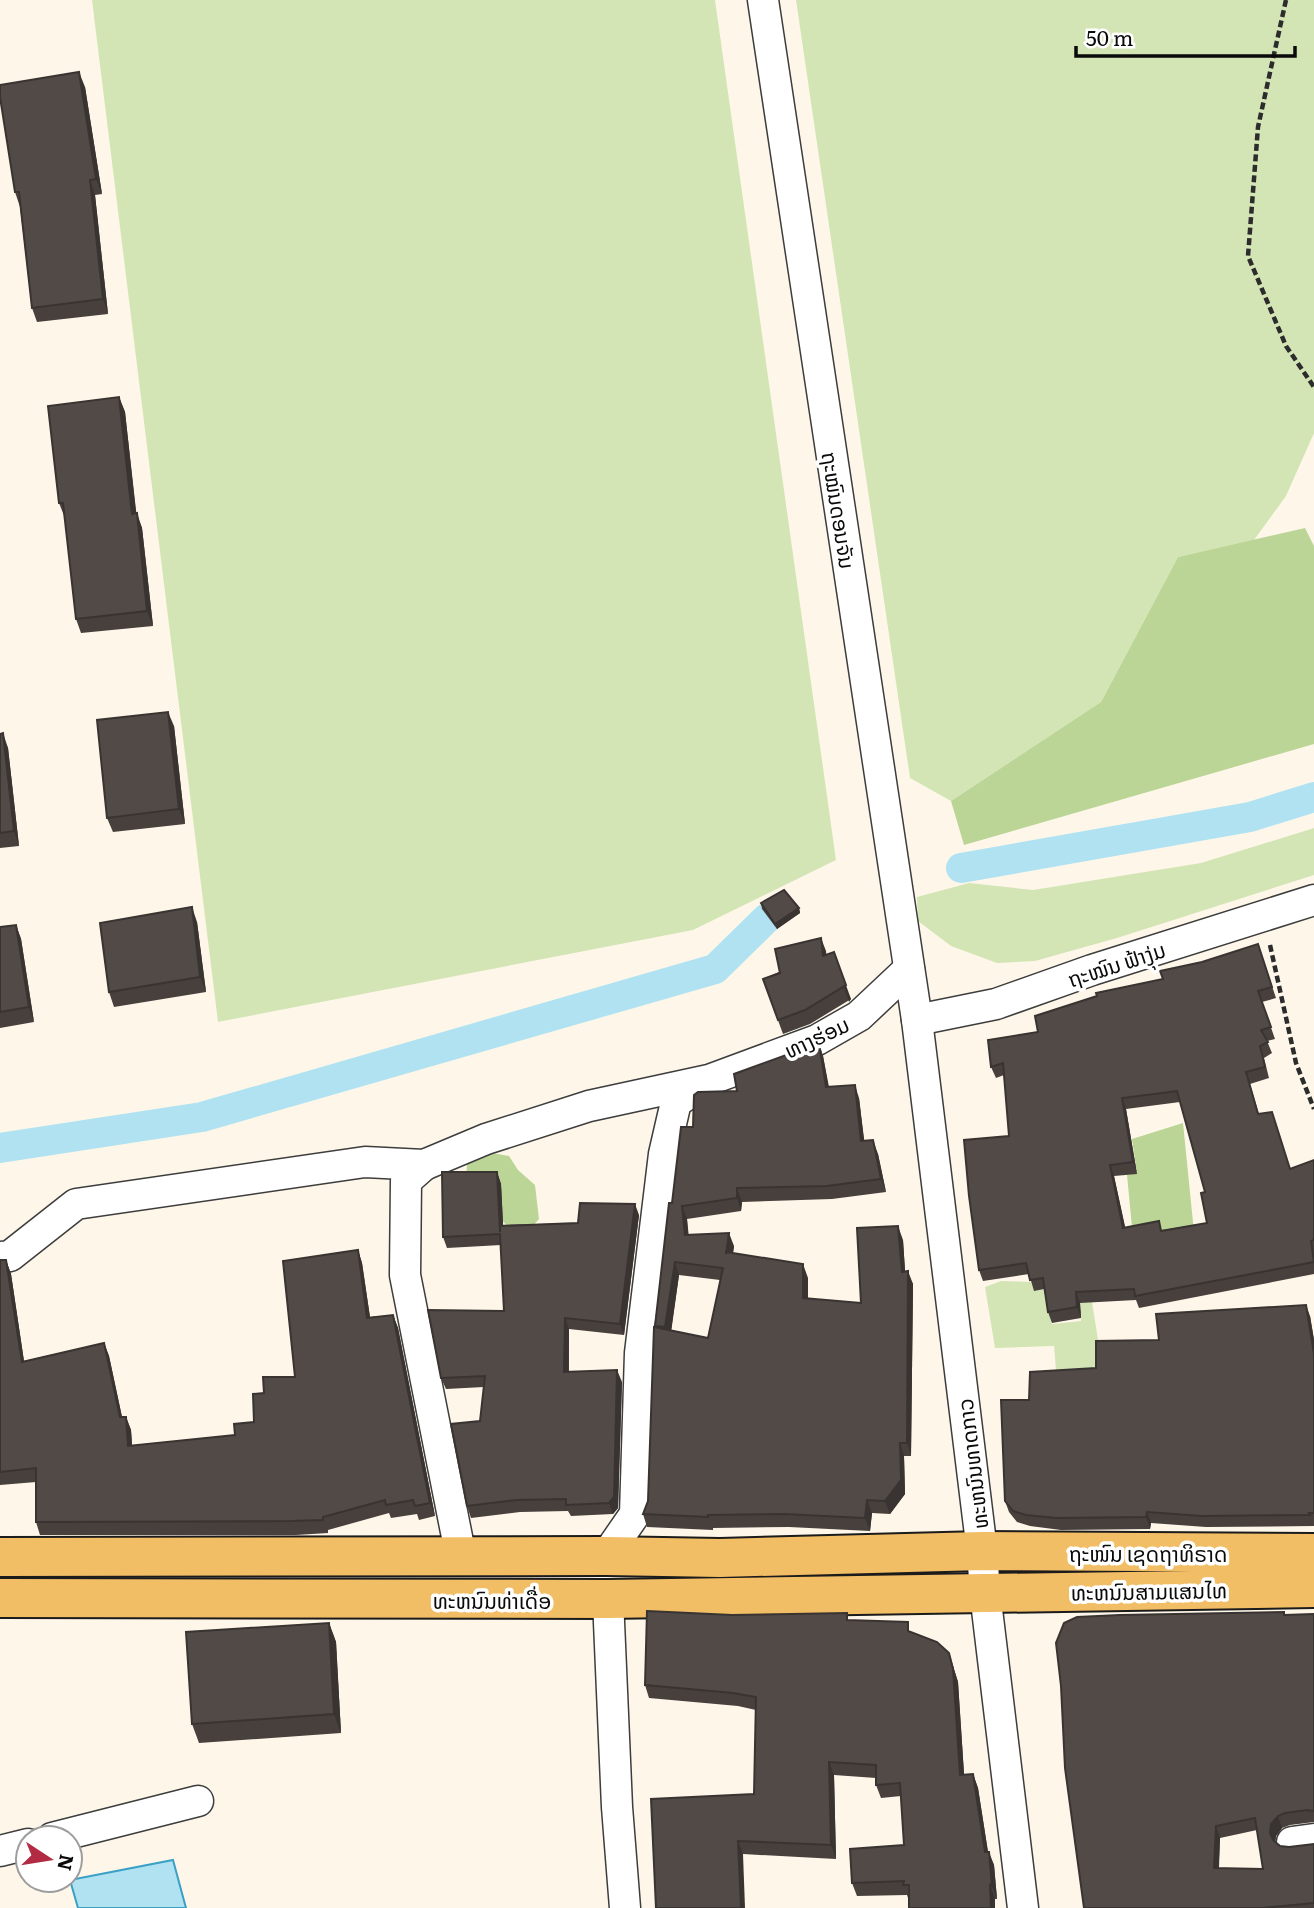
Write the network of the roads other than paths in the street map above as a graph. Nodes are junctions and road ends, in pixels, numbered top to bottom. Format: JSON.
{"nodes":[{"id":1,"x":764,"y":0,"type":"edge"},
{"id":2,"x":1314,"y":900,"type":"edge"},
{"id":3,"x":909,"y":969,"type":"junction"},
{"id":4,"x":917,"y":1020,"type":"junction"},
{"id":5,"x":709,"y":1080,"type":"junction"},
{"id":6,"x":424,"y":1165,"type":"junction"},
{"id":7,"x":0,"y":1257,"type":"edge"},
{"id":8,"x":982,"y":1551,"type":"junction"},
{"id":9,"x":1314,"y":1553,"type":"edge"},
{"id":10,"x":606,"y":1556,"type":"junction"},
{"id":11,"x":0,"y":1557,"type":"edge"},
{"id":12,"x":461,"y":1557,"type":"junction"},
{"id":13,"x":1314,"y":1588,"type":"edge"},
{"id":14,"x":985,"y":1593,"type":"junction"},
{"id":15,"x":0,"y":1598,"type":"edge"},
{"id":16,"x":608,"y":1600,"type":"junction"},
{"id":17,"x":198,"y":1801,"type":"dead end"},
{"id":18,"x":84,"y":1830,"type":"edge"},
{"id":19,"x":625,"y":1908,"type":"edge"},
{"id":20,"x":1023,"y":1908,"type":"edge"}],
"edges":[{"from":1,"to":3,"type":"street","name":"ຖະໝົນດອນຈັນ"},
{"from":2,"to":4,"type":"street","name":"ຖະໝົນ ຟ້າງຸ່ມ"},
{"from":3,"to":4,"type":"street","name":"ຖະໝົນດອນຈັນ"},
{"from":3,"to":5,"type":"street","name":"ທາງຮ່ອມ"},
{"from":4,"to":8,"type":"street","name":"ທະຫນົນທາດກາວ"},
{"from":5,"to":6,"type":"street"},
{"from":5,"to":10,"type":"street"},
{"from":6,"to":7,"type":"street"},
{"from":6,"to":12,"type":"street"},
{"from":8,"to":9,"type":"main road","name":"ຖະໜົນ ເຊດຖາທິຣາດ"},
{"from":8,"to":10,"type":"main road","name":"ທະຫນົນທ່າເດື່ອ"},
{"from":8,"to":14,"type":"street","name":"ທະຫນົນທາດກາວ"},
{"from":10,"to":12,"type":"main road","name":"ທະຫນົນທ່າເດື່ອ"},
{"from":11,"to":12,"type":"main road","name":"ທະຫນົນທ່າເດື່ອ"},
{"from":13,"to":14,"type":"main road","name":"ທະຫນົນສາມແສນໄທ"},
{"from":14,"to":16,"type":"main road","name":"ທະຫນົນທ່າເດື່ອ"},
{"from":14,"to":20,"type":"street","name":"ທະຫນົນທາດກາວ"},
{"from":15,"to":16,"type":"main road","name":"ທະຫນົນທ່າເດື່ອ"},
{"from":16,"to":19,"type":"street"},
{"from":17,"to":18,"type":"street"}]}
